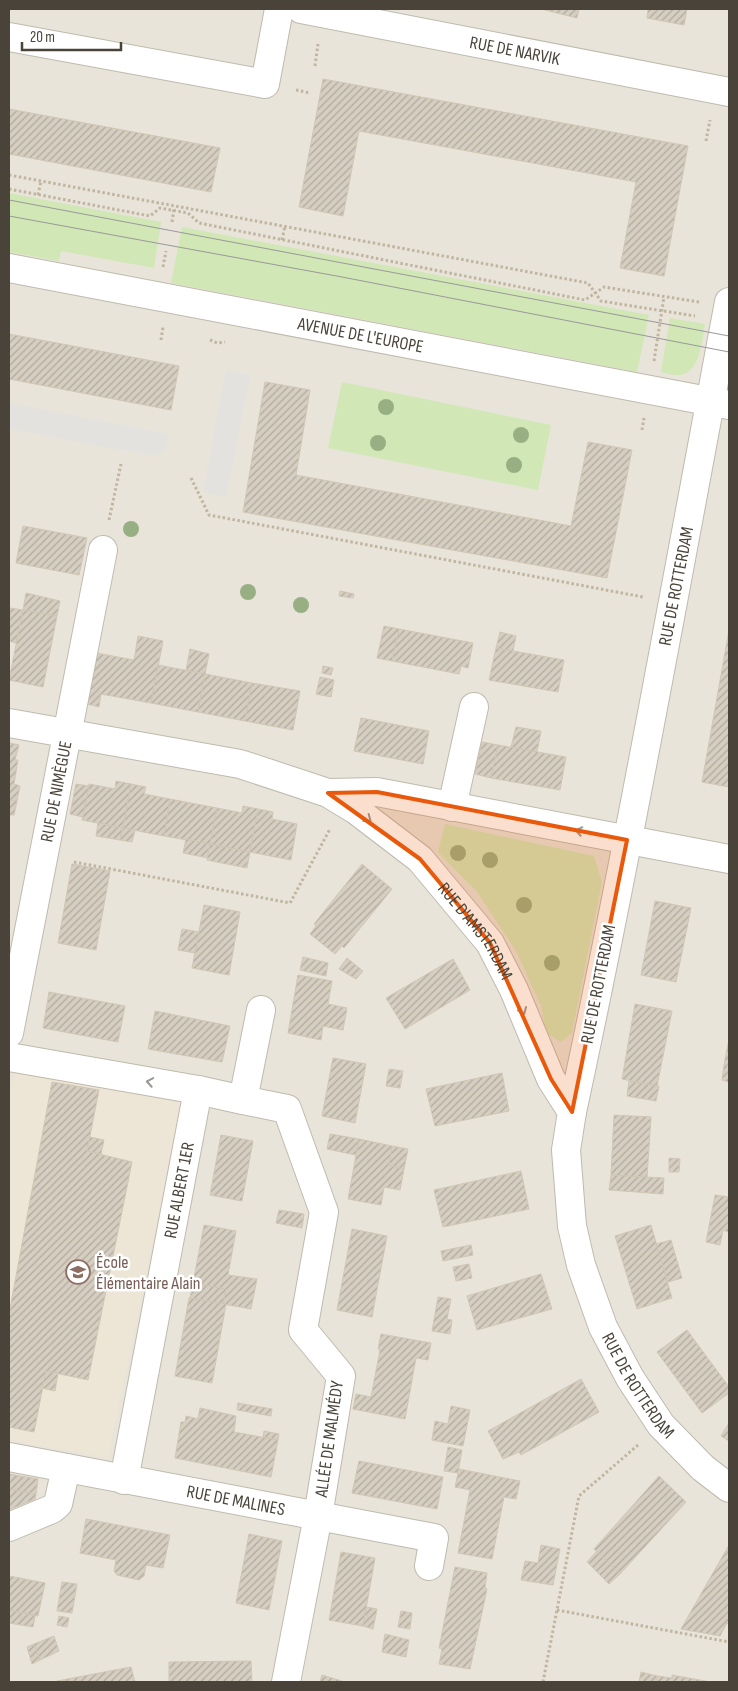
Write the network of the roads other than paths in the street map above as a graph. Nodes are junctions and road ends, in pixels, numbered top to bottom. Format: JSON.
{"nodes":[{"id":1,"x":278,"y":9,"type":"edge"},
{"id":2,"x":301,"y":9,"type":"edge"},
{"id":3,"x":9,"y":37,"type":"edge"},
{"id":4,"x":729,"y":92,"type":"edge"},
{"id":5,"x":9,"y":268,"type":"edge"},
{"id":6,"x":720,"y":308,"type":"edge"},
{"id":7,"x":720,"y":403,"type":"edge"},
{"id":8,"x":103,"y":550,"type":"road end"},
{"id":9,"x":474,"y":707,"type":"dead end"},
{"id":10,"x":9,"y":723,"type":"edge"},
{"id":11,"x":67,"y":733,"type":"junction"},
{"id":12,"x":336,"y":797,"type":"junction"},
{"id":13,"x":452,"y":807,"type":"junction"},
{"id":14,"x":627,"y":840,"type":"junction"},
{"id":15,"x":729,"y":860,"type":"edge"},
{"id":16,"x":261,"y":1010,"type":"dead end"},
{"id":17,"x":9,"y":1033,"type":"edge"},
{"id":18,"x":9,"y":1057,"type":"edge"},
{"id":19,"x":198,"y":1090,"type":"junction"},
{"id":20,"x":244,"y":1100,"type":"junction"},
{"id":21,"x":572,"y":1112,"type":"junction"},
{"id":22,"x":9,"y":1457,"type":"edge"},
{"id":23,"x":66,"y":1468,"type":"junction"},
{"id":24,"x":124,"y":1480,"type":"junction"},
{"id":25,"x":729,"y":1488,"type":"edge"},
{"id":26,"x":318,"y":1516,"type":"junction"},
{"id":27,"x":9,"y":1527,"type":"edge"},
{"id":28,"x":428,"y":1566,"type":"dead end"},
{"id":29,"x":286,"y":1682,"type":"edge"}],
"edges":[{"from":1,"to":3,"type":"street"},
{"from":2,"to":4,"type":"street","name":"RUE DE NARVIK"},
{"from":5,"to":7,"type":"street","name":"AVENUE DE L'EUROPE"},
{"from":6,"to":7,"type":"street"},
{"from":7,"to":14,"type":"street","name":"RUE DE ROTTERDAM"},
{"from":8,"to":11,"type":"street","name":"RUE DE NIMÈGUE"},
{"from":9,"to":13,"type":"street"},
{"from":10,"to":11,"type":"street","name":"RUE D'AMSTERDAM"},
{"from":11,"to":12,"type":"street","name":"RUE D'AMSTERDAM"},
{"from":11,"to":17,"type":"street","name":"RUE DE NIMÈGUE"},
{"from":12,"to":13,"type":"street","name":"RUE D'AMSTERDAM"},
{"from":12,"to":21,"type":"street","name":"RUE D'AMSTERDAM","one_way":true},
{"from":14,"to":13,"type":"street","name":"RUE D'AMSTERDAM","one_way":true},
{"from":14,"to":15,"type":"street","name":"RUE D'AMSTERDAM"},
{"from":14,"to":21,"type":"street","name":"RUE DE ROTTERDAM"},
{"from":16,"to":20,"type":"street"},
{"from":19,"to":18,"type":"street","one_way":true},
{"from":19,"to":20,"type":"street","name":"ALLÉE DE MALMÉDY"},
{"from":19,"to":24,"type":"street","name":"RUE ALBERT 1ER"},
{"from":20,"to":26,"type":"street","name":"ALLÉE DE MALMÉDY"},
{"from":21,"to":25,"type":"street","name":"RUE DE ROTTERDAM"},
{"from":22,"to":23,"type":"street","name":"RUE DE MALINES"},
{"from":23,"to":24,"type":"street","name":"RUE DE MALINES"},
{"from":23,"to":27,"type":"street"},
{"from":24,"to":26,"type":"street","name":"RUE DE MALINES"},
{"from":26,"to":28,"type":"street","name":"RUE DE MALINES"},
{"from":26,"to":29,"type":"street","name":"ALLÉE DE MALMÉDY"}]}
